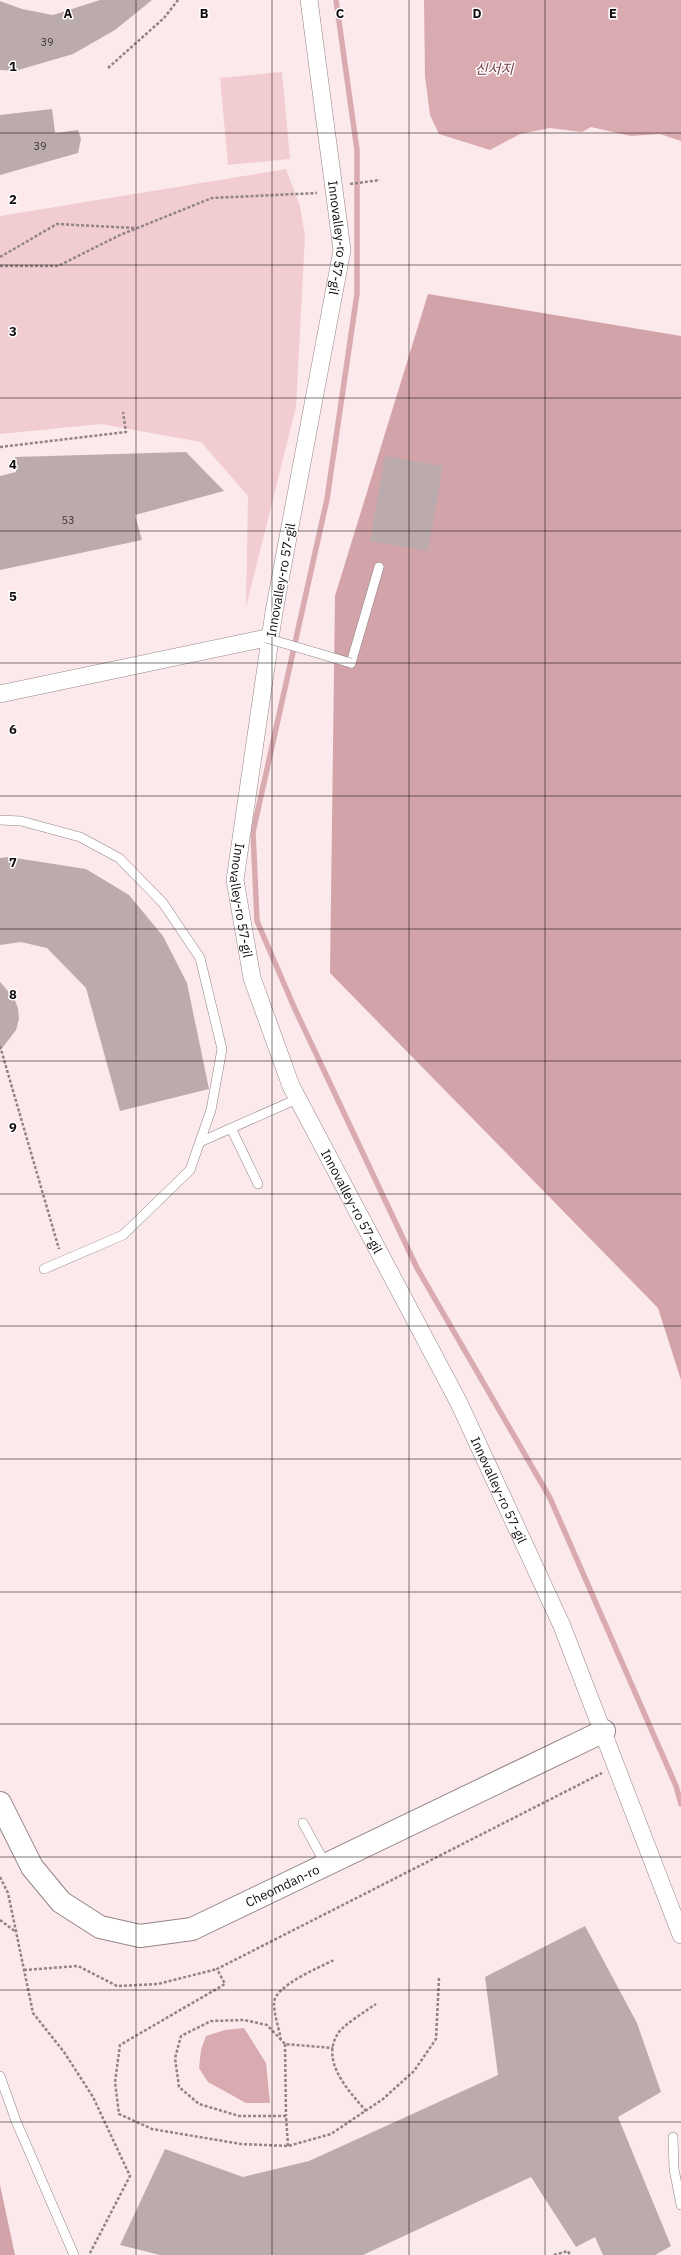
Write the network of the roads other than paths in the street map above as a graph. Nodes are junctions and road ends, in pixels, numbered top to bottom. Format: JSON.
{"nodes":[{"id":1,"x":309,"y":0,"type":"edge"},
{"id":2,"x":379,"y":566,"type":"dead end"},
{"id":3,"x":269,"y":638,"type":"junction"},
{"id":4,"x":0,"y":694,"type":"edge"},
{"id":5,"x":0,"y":820,"type":"edge"},
{"id":6,"x":297,"y":1099,"type":"junction"},
{"id":7,"x":231,"y":1128,"type":"junction"},
{"id":8,"x":200,"y":1142,"type":"junction"},
{"id":9,"x":258,"y":1184,"type":"dead end"},
{"id":10,"x":44,"y":1269,"type":"dead end"},
{"id":11,"x":604,"y":1731,"type":"junction"},
{"id":12,"x":0,"y":1803,"type":"edge"},
{"id":13,"x":302,"y":1823,"type":"dead end"},
{"id":14,"x":326,"y":1865,"type":"junction"},
{"id":15,"x":681,"y":1935,"type":"edge"},
{"id":16,"x":0,"y":2076,"type":"edge"},
{"id":17,"x":673,"y":2137,"type":"dead end"},
{"id":18,"x":681,"y":2205,"type":"edge"},
{"id":19,"x":74,"y":2255,"type":"edge"}],
"edges":[{"from":1,"to":3,"type":"street","name":"Innovalley-ro 57-gil"},
{"from":2,"to":3,"type":"lane","bridge":true},
{"from":3,"to":4,"type":"street"},
{"from":3,"to":6,"type":"street","name":"Innovalley-ro 57-gil"},
{"from":5,"to":8,"type":"lane"},
{"from":6,"to":7,"type":"lane"},
{"from":6,"to":11,"type":"street","name":"Innovalley-ro 57-gil"},
{"from":7,"to":8,"type":"lane"},
{"from":7,"to":9,"type":"lane"},
{"from":8,"to":10,"type":"lane"},
{"from":11,"to":14,"type":"street","name":"Cheomdan-ro"},
{"from":11,"to":15,"type":"street","name":"Innovalley-ro 57-gil"},
{"from":12,"to":14,"type":"street","name":"Cheomdan-ro"},
{"from":13,"to":14,"type":"lane"},
{"from":16,"to":19,"type":"lane"},
{"from":17,"to":18,"type":"lane"}]}
